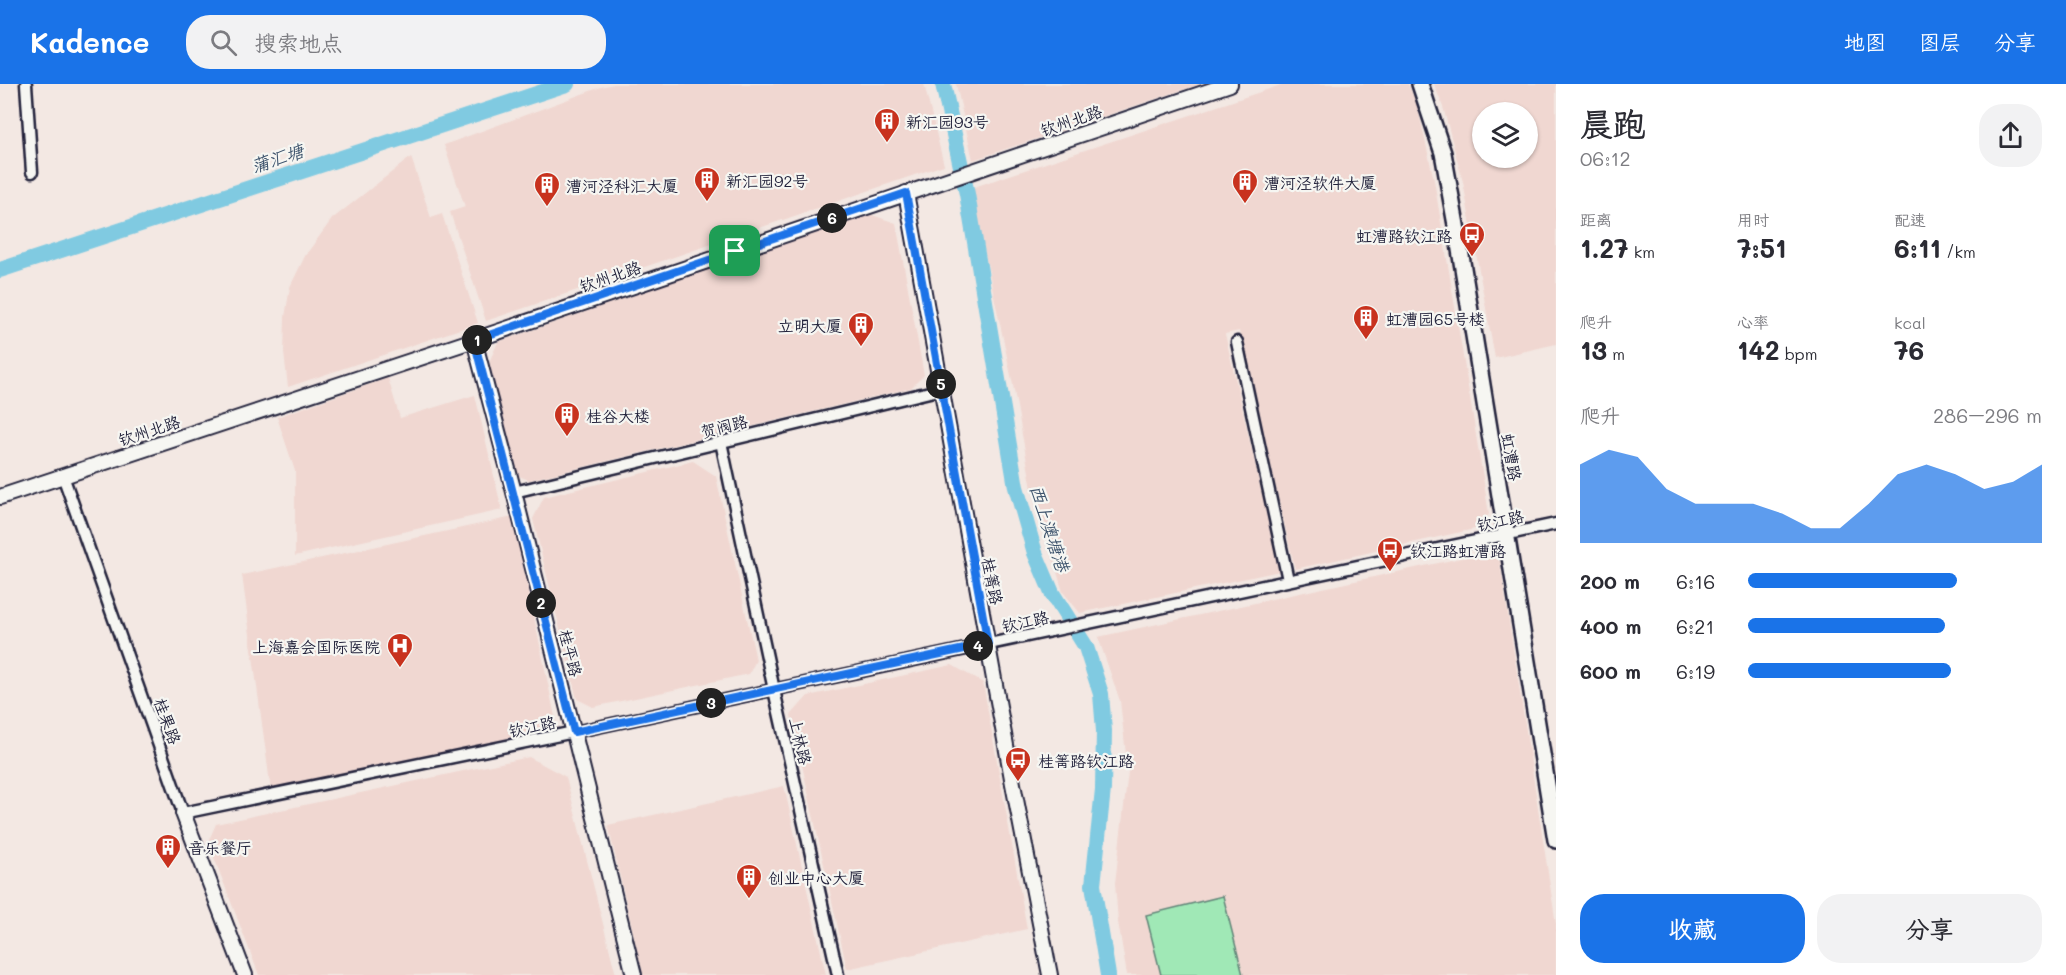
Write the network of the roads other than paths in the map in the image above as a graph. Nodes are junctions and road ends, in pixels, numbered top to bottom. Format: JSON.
{"nodes":[{"id":1,"x":26,"y":84,"type":"edge"},
{"id":2,"x":1230,"y":84,"type":"edge"},
{"id":3,"x":1420,"y":84,"type":"edge"},
{"id":4,"x":32,"y":172,"type":"dead end"},
{"id":5,"x":906,"y":193,"type":"junction"},
{"id":6,"x":474,"y":340,"type":"junction"},
{"id":7,"x":1237,"y":342,"type":"dead end"},
{"id":8,"x":942,"y":389,"type":"junction"},
{"id":9,"x":721,"y":442,"type":"junction"},
{"id":10,"x":63,"y":476,"type":"junction"},
{"id":11,"x":514,"y":492,"type":"junction"},
{"id":12,"x":0,"y":497,"type":"edge"},
{"id":13,"x":1556,"y":524,"type":"edge"},
{"id":14,"x":1507,"y":533,"type":"junction"},
{"id":15,"x":1288,"y":580,"type":"junction"},
{"id":16,"x":988,"y":644,"type":"junction"},
{"id":17,"x":774,"y":690,"type":"junction"},
{"id":18,"x":574,"y":732,"type":"junction"},
{"id":19,"x":183,"y":813,"type":"junction"},
{"id":20,"x":1556,"y":840,"type":"edge"},
{"id":21,"x":245,"y":975,"type":"edge"},
{"id":22,"x":634,"y":975,"type":"edge"},
{"id":23,"x":838,"y":975,"type":"edge"},
{"id":24,"x":1050,"y":975,"type":"edge"}],
"edges":[{"from":1,"to":4,"type":"street"},
{"from":2,"to":5,"type":"street","name":"钦州北路"},
{"from":3,"to":14,"type":"main road","name":"虹漕路"},
{"from":5,"to":6,"type":"street","name":"钦州北路"},
{"from":5,"to":8,"type":"street","name":"桂箐路"},
{"from":6,"to":10,"type":"street","name":"钦州北路"},
{"from":6,"to":11,"type":"street","name":"桂平路"},
{"from":7,"to":15,"type":"street"},
{"from":8,"to":9,"type":"street","name":"贺阀路"},
{"from":8,"to":16,"type":"street","name":"桂箐路"},
{"from":9,"to":11,"type":"street","name":"贺阀路"},
{"from":9,"to":17,"type":"street","name":"上林路"},
{"from":10,"to":12,"type":"street","name":"钦州北路"},
{"from":10,"to":19,"type":"street","name":"桂果路"},
{"from":11,"to":18,"type":"street","name":"桂平路"},
{"from":13,"to":14,"type":"street","name":"钦江路"},
{"from":14,"to":15,"type":"street","name":"钦江路"},
{"from":14,"to":20,"type":"main road","name":"虹漕路"},
{"from":15,"to":16,"type":"street","name":"钦江路"},
{"from":16,"to":17,"type":"street","name":"钦江路"},
{"from":16,"to":24,"type":"street","name":"桂箐路"},
{"from":17,"to":18,"type":"street","name":"钦江路"},
{"from":17,"to":23,"type":"street","name":"上林路"},
{"from":18,"to":19,"type":"street","name":"钦江路"},
{"from":18,"to":22,"type":"street","name":"桂平路"},
{"from":19,"to":21,"type":"street","name":"桂果路"}]}
